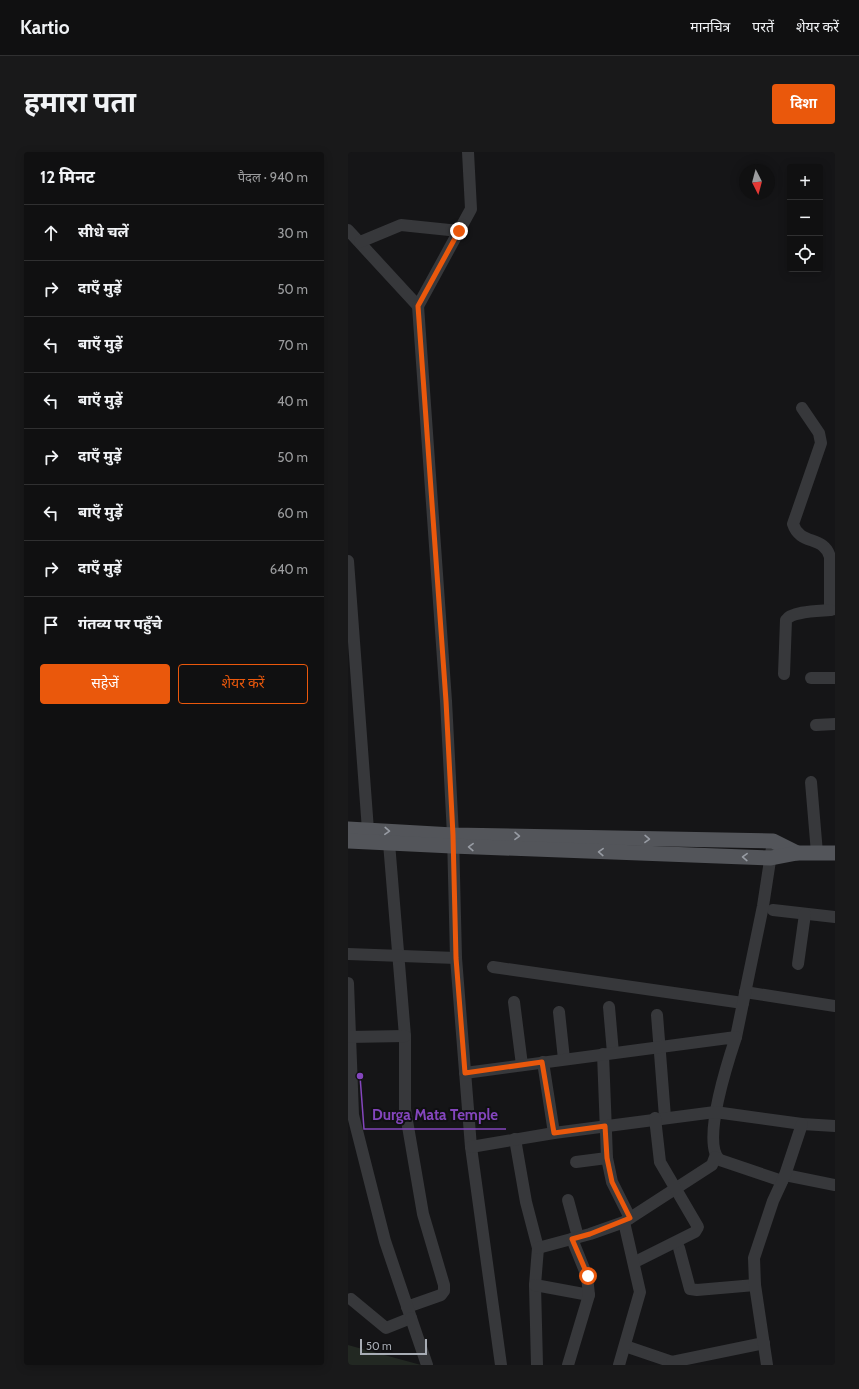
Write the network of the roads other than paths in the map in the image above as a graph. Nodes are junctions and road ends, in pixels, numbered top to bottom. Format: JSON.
{"nodes":[{"id":1,"x":468,"y":152,"type":"edge"},
{"id":2,"x":348,"y":230,"type":"edge"},
{"id":3,"x":459,"y":231,"type":"junction"},
{"id":4,"x":360,"y":242,"type":"junction"},
{"id":5,"x":418,"y":306,"type":"junction"},
{"id":6,"x":802,"y":408,"type":"dead end"},
{"id":7,"x":348,"y":561,"type":"edge"},
{"id":8,"x":349,"y":609,"type":"edge"},
{"id":9,"x":832,"y":610,"type":"edge"},
{"id":10,"x":352,"y":668,"type":"edge"},
{"id":11,"x":784,"y":674,"type":"dead end"},
{"id":12,"x":811,"y":678,"type":"dead end"},
{"id":13,"x":835,"y":678,"type":"edge"},
{"id":14,"x":354,"y":723,"type":"edge"},
{"id":15,"x":835,"y":724,"type":"edge"},
{"id":16,"x":816,"y":725,"type":"dead end"},
{"id":17,"x":811,"y":782,"type":"dead end"},
{"id":18,"x":348,"y":829,"type":"edge"},
{"id":19,"x":368,"y":830,"type":"junction"},
{"id":20,"x":348,"y":841,"type":"edge"},
{"id":21,"x":452,"y":841,"type":"junction"},
{"id":22,"x":773,"y":841,"type":"junction"},
{"id":23,"x":389,"y":843,"type":"junction"},
{"id":24,"x":798,"y":853,"type":"junction"},
{"id":25,"x":816,"y":853,"type":"junction"},
{"id":26,"x":835,"y":853,"type":"edge"},
{"id":27,"x":771,"y":858,"type":"junction"},
{"id":28,"x":774,"y":910,"type":"dead end"},
{"id":29,"x":805,"y":914,"type":"junction"},
{"id":30,"x":835,"y":917,"type":"edge"},
{"id":31,"x":348,"y":954,"type":"edge"},
{"id":32,"x":398,"y":956,"type":"junction"},
{"id":33,"x":456,"y":958,"type":"junction"},
{"id":34,"x":798,"y":964,"type":"dead end"},
{"id":35,"x":493,"y":967,"type":"dead end"},
{"id":36,"x":348,"y":983,"type":"edge"},
{"id":37,"x":744,"y":998,"type":"junction"},
{"id":38,"x":514,"y":1002,"type":"dead end"},
{"id":39,"x":835,"y":1006,"type":"edge"},
{"id":40,"x":609,"y":1007,"type":"dead end"},
{"id":41,"x":558,"y":1012,"type":"dead end"},
{"id":42,"x":657,"y":1014,"type":"dead end"},
{"id":43,"x":349,"y":1036,"type":"edge"},
{"id":44,"x":404,"y":1036,"type":"junction"},
{"id":45,"x":736,"y":1036,"type":"junction"},
{"id":46,"x":660,"y":1046,"type":"junction"},
{"id":47,"x":608,"y":1053,"type":"junction"},
{"id":48,"x":564,"y":1059,"type":"junction"},
{"id":49,"x":542,"y":1062,"type":"junction"},
{"id":50,"x":522,"y":1065,"type":"junction"},
{"id":51,"x":465,"y":1073,"type":"junction"},
{"id":52,"x":715,"y":1112,"type":"junction"},
{"id":53,"x":660,"y":1118,"type":"junction"},
{"id":54,"x":802,"y":1124,"type":"junction"},
{"id":55,"x":605,"y":1126,"type":"junction"},
{"id":56,"x":835,"y":1126,"type":"edge"},
{"id":57,"x":554,"y":1133,"type":"junction"},
{"id":58,"x":515,"y":1140,"type":"junction"},
{"id":59,"x":471,"y":1147,"type":"junction"},
{"id":60,"x":715,"y":1157,"type":"junction"},
{"id":61,"x":607,"y":1158,"type":"junction"},
{"id":62,"x":576,"y":1162,"type":"dead end"},
{"id":63,"x":784,"y":1178,"type":"junction"},
{"id":64,"x":835,"y":1185,"type":"edge"},
{"id":65,"x":676,"y":1189,"type":"junction"},
{"id":66,"x":568,"y":1200,"type":"dead end"},
{"id":67,"x":627,"y":1220,"type":"junction"},
{"id":68,"x":575,"y":1238,"type":"junction"},
{"id":69,"x":538,"y":1248,"type":"junction"},
{"id":70,"x":679,"y":1248,"type":"dead end"},
{"id":71,"x":634,"y":1262,"type":"junction"},
{"id":72,"x":535,"y":1285,"type":"junction"},
{"id":73,"x":755,"y":1285,"type":"junction"},
{"id":74,"x":590,"y":1295,"type":"junction"},
{"id":75,"x":349,"y":1297,"type":"edge"},
{"id":76,"x":406,"y":1306,"type":"junction"},
{"id":77,"x":411,"y":1318,"type":"junction"},
{"id":78,"x":764,"y":1343,"type":"junction"},
{"id":79,"x":625,"y":1346,"type":"junction"},
{"id":80,"x":718,"y":1359,"type":"edge"},
{"id":81,"x":672,"y":1364,"type":"edge"},
{"id":82,"x":427,"y":1365,"type":"edge"},
{"id":83,"x":501,"y":1365,"type":"edge"},
{"id":84,"x":537,"y":1365,"type":"edge"},
{"id":85,"x":568,"y":1365,"type":"edge"},
{"id":86,"x":619,"y":1365,"type":"edge"},
{"id":87,"x":767,"y":1365,"type":"edge"}],
"edges":[{"from":1,"to":3,"type":"street"},
{"from":2,"to":4,"type":"street"},
{"from":3,"to":4,"type":"street"},
{"from":3,"to":5,"type":"street"},
{"from":4,"to":5,"type":"street"},
{"from":5,"to":21,"type":"street"},
{"from":6,"to":9,"type":"street"},
{"from":7,"to":8,"type":"street"},
{"from":8,"to":10,"type":"street"},
{"from":9,"to":11,"type":"street"},
{"from":10,"to":14,"type":"street"},
{"from":12,"to":13,"type":"street"},
{"from":14,"to":19,"type":"street"},
{"from":15,"to":16,"type":"street"},
{"from":17,"to":25,"type":"street"},
{"from":18,"to":19,"type":"main road"},
{"from":19,"to":21,"type":"main road","one_way":true},
{"from":20,"to":23,"type":"main road"},
{"from":21,"to":22,"type":"main road","one_way":true},
{"from":21,"to":23,"type":"main road"},
{"from":27,"to":21,"type":"main road","one_way":true},
{"from":21,"to":33,"type":"street"},
{"from":22,"to":24,"type":"main road"},
{"from":22,"to":27,"type":"street"},
{"from":23,"to":32,"type":"street"},
{"from":24,"to":25,"type":"main road"},
{"from":24,"to":27,"type":"main road"},
{"from":25,"to":26,"type":"main road"},
{"from":27,"to":37,"type":"street"},
{"from":28,"to":29,"type":"street"},
{"from":29,"to":30,"type":"street"},
{"from":29,"to":34,"type":"street"},
{"from":31,"to":32,"type":"street"},
{"from":32,"to":33,"type":"street"},
{"from":32,"to":44,"type":"street"},
{"from":33,"to":51,"type":"street"},
{"from":35,"to":37,"type":"street"},
{"from":36,"to":43,"type":"street"},
{"from":37,"to":39,"type":"street"},
{"from":37,"to":45,"type":"street"},
{"from":38,"to":50,"type":"street"},
{"from":40,"to":47,"type":"street"},
{"from":41,"to":48,"type":"street"},
{"from":42,"to":46,"type":"street"},
{"from":43,"to":44,"type":"street"},
{"from":43,"to":76,"type":"street"},
{"from":44,"to":76,"type":"street"},
{"from":45,"to":46,"type":"street"},
{"from":45,"to":52,"type":"street"},
{"from":46,"to":47,"type":"street"},
{"from":46,"to":53,"type":"street"},
{"from":47,"to":48,"type":"street"},
{"from":47,"to":55,"type":"street"},
{"from":48,"to":49,"type":"street"},
{"from":49,"to":50,"type":"street"},
{"from":49,"to":57,"type":"street"},
{"from":50,"to":51,"type":"street"},
{"from":51,"to":59,"type":"street"},
{"from":52,"to":53,"type":"street"},
{"from":52,"to":54,"type":"street"},
{"from":52,"to":60,"type":"street"},
{"from":53,"to":55,"type":"street"},
{"from":53,"to":65,"type":"street"},
{"from":54,"to":56,"type":"street"},
{"from":54,"to":63,"type":"street"},
{"from":55,"to":57,"type":"street"},
{"from":55,"to":61,"type":"street"},
{"from":57,"to":58,"type":"street"},
{"from":58,"to":59,"type":"street"},
{"from":58,"to":69,"type":"street"},
{"from":59,"to":83,"type":"street"},
{"from":60,"to":63,"type":"street"},
{"from":60,"to":65,"type":"street"},
{"from":61,"to":62,"type":"street"},
{"from":61,"to":67,"type":"street"},
{"from":63,"to":64,"type":"street"},
{"from":63,"to":73,"type":"street"},
{"from":65,"to":67,"type":"street"},
{"from":65,"to":71,"type":"street"},
{"from":66,"to":68,"type":"street"},
{"from":67,"to":68,"type":"street"},
{"from":67,"to":71,"type":"street"},
{"from":68,"to":69,"type":"street"},
{"from":68,"to":74,"type":"street"},
{"from":69,"to":72,"type":"street"},
{"from":70,"to":73,"type":"street"},
{"from":71,"to":79,"type":"street"},
{"from":72,"to":74,"type":"street"},
{"from":72,"to":84,"type":"street"},
{"from":73,"to":78,"type":"street"},
{"from":74,"to":85,"type":"street"},
{"from":75,"to":77,"type":"street"},
{"from":76,"to":77,"type":"street"},
{"from":77,"to":82,"type":"street"},
{"from":78,"to":80,"type":"street"},
{"from":78,"to":87,"type":"street"},
{"from":79,"to":81,"type":"street"},
{"from":79,"to":86,"type":"street"},
{"from":80,"to":81,"type":"street"}]}
